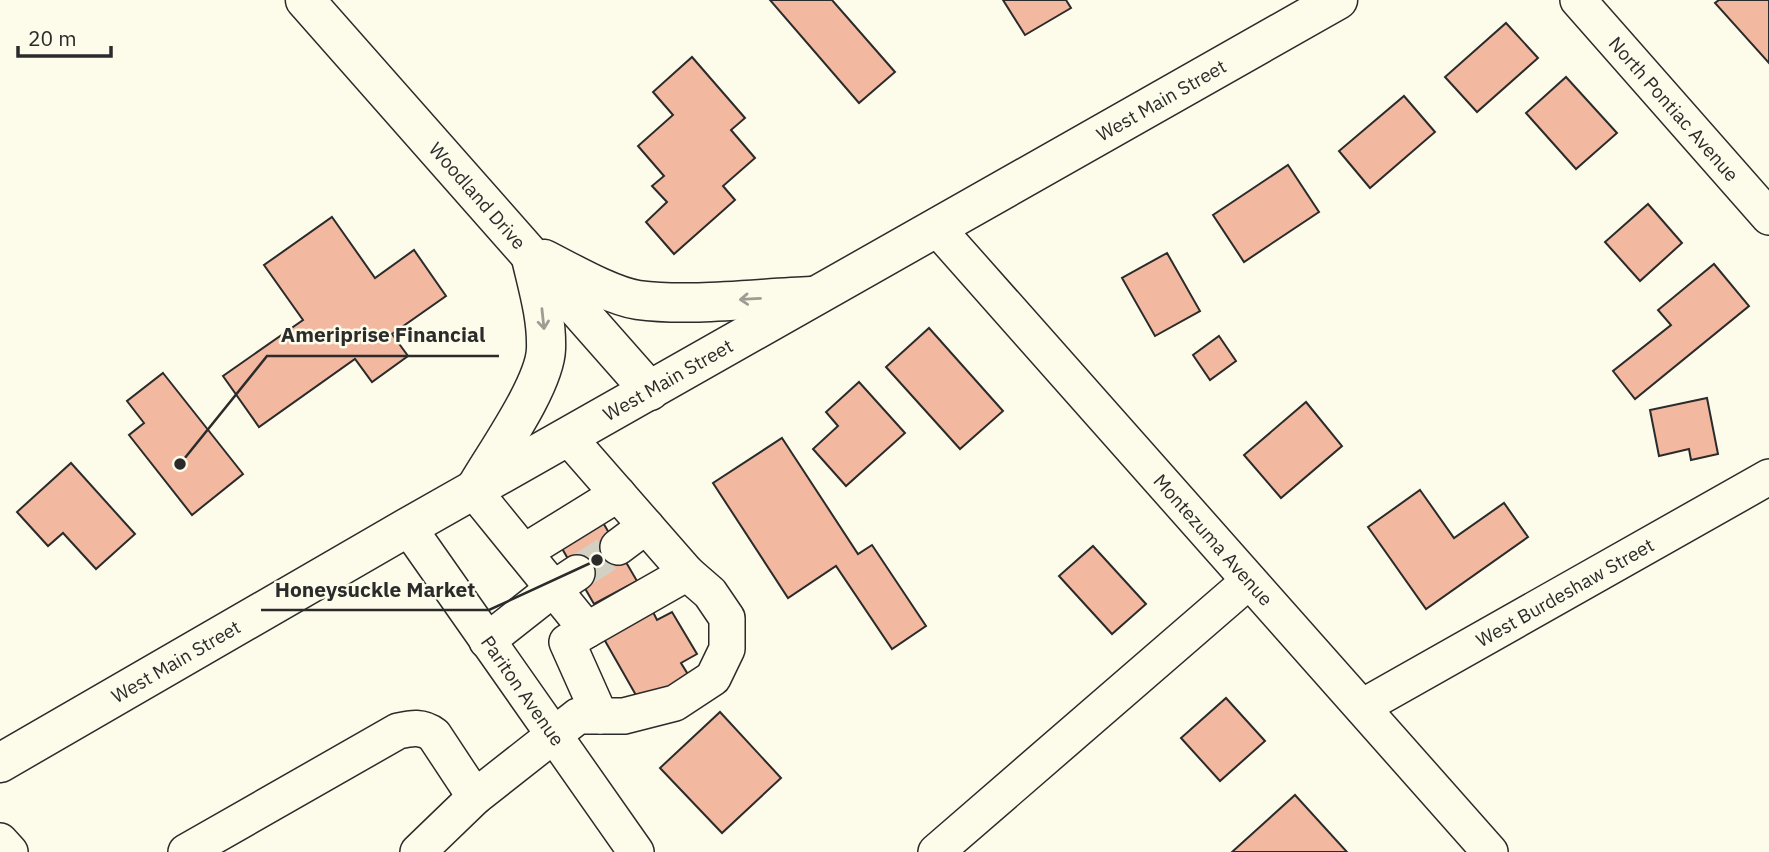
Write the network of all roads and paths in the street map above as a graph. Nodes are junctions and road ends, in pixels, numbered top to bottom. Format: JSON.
{"nodes":[{"id":1,"x":306,"y":0,"type":"edge"},
{"id":2,"x":1338,"y":0,"type":"edge"},
{"id":3,"x":1578,"y":0,"type":"edge"},
{"id":4,"x":1769,"y":217,"type":"edge"},
{"id":5,"x":936,"y":227,"type":"junction"},
{"id":6,"x":529,"y":252,"type":"junction"},
{"id":7,"x":818,"y":296,"type":"junction"},
{"id":8,"x":650,"y":391,"type":"junction"},
{"id":9,"x":568,"y":437,"type":"junction"},
{"id":10,"x":1769,"y":477,"type":"edge"},
{"id":11,"x":474,"y":491,"type":"junction"},
{"id":12,"x":618,"y":494,"type":"junction"},
{"id":13,"x":646,"y":526,"type":"junction"},
{"id":14,"x":408,"y":527,"type":"junction"},
{"id":15,"x":618,"y":547,"type":"tunnel mouth"},
{"id":16,"x":524,"y":552,"type":"junction"},
{"id":17,"x":687,"y":573,"type":"junction"},
{"id":18,"x":565,"y":581,"type":"junction"},
{"id":19,"x":1250,"y":581,"type":"junction"},
{"id":20,"x":587,"y":630,"type":"junction"},
{"id":21,"x":488,"y":641,"type":"junction"},
{"id":22,"x":1362,"y":707,"type":"junction"},
{"id":23,"x":600,"y":716,"type":"junction"},
{"id":24,"x":554,"y":737,"type":"junction"},
{"id":25,"x":0,"y":763,"type":"edge"},
{"id":26,"x":475,"y":797,"type":"junction"},
{"id":27,"x":0,"y":841,"type":"edge"},
{"id":28,"x":10,"y":852,"type":"edge"},
{"id":29,"x":186,"y":852,"type":"edge"},
{"id":30,"x":418,"y":852,"type":"edge"},
{"id":31,"x":636,"y":852,"type":"edge"},
{"id":32,"x":936,"y":852,"type":"edge"},
{"id":33,"x":1490,"y":852,"type":"edge"}],
"edges":[{"from":1,"to":6,"type":"main road","name":"Woodland Drive"},
{"from":2,"to":5,"type":"main road","name":"West Main Street"},
{"from":3,"to":4,"type":"street","name":"North Pontiac Avenue"},
{"from":5,"to":7,"type":"main road","name":"West Main Street"},
{"from":5,"to":19,"type":"street","name":"Montezuma Avenue"},
{"from":7,"to":6,"type":"main road","one_way":true},
{"from":6,"to":8,"type":"main road","name":"Woodland Drive"},
{"from":6,"to":11,"type":"main road","one_way":true},
{"from":7,"to":8,"type":"main road","name":"West Main Street"},
{"from":8,"to":9,"type":"main road","name":"West Main Street"},
{"from":9,"to":11,"type":"main road","name":"West Main Street"},
{"from":9,"to":12,"type":"street"},
{"from":10,"to":22,"type":"street","name":"West Burdeshaw Street"},
{"from":11,"to":14,"type":"main road","name":"West Main Street"},
{"from":11,"to":16,"type":"street"},
{"from":12,"to":13,"type":"street"},
{"from":12,"to":16,"type":"street"},
{"from":13,"to":15,"type":"street"},
{"from":13,"to":17,"type":"street"},
{"from":14,"to":21,"type":"street","name":"Pariton Avenue"},
{"from":14,"to":25,"type":"main road","name":"West Main Street"},
{"from":16,"to":18,"type":"street"},
{"from":17,"to":20,"type":"street"},
{"from":17,"to":23,"type":"street"},
{"from":18,"to":20,"type":"street"},
{"from":18,"to":21,"type":"street"},
{"from":19,"to":22,"type":"street","name":"Montezuma Avenue"},
{"from":19,"to":32,"type":"street"},
{"from":20,"to":23,"type":"street"},
{"from":21,"to":24,"type":"street","name":"Pariton Avenue"},
{"from":22,"to":33,"type":"street","name":"Montezuma Avenue"},
{"from":23,"to":24,"type":"street"},
{"from":24,"to":26,"type":"street"},
{"from":24,"to":31,"type":"street","name":"Pariton Avenue"},
{"from":26,"to":29,"type":"street"},
{"from":26,"to":30,"type":"street"},
{"from":27,"to":28,"type":"street"}]}
